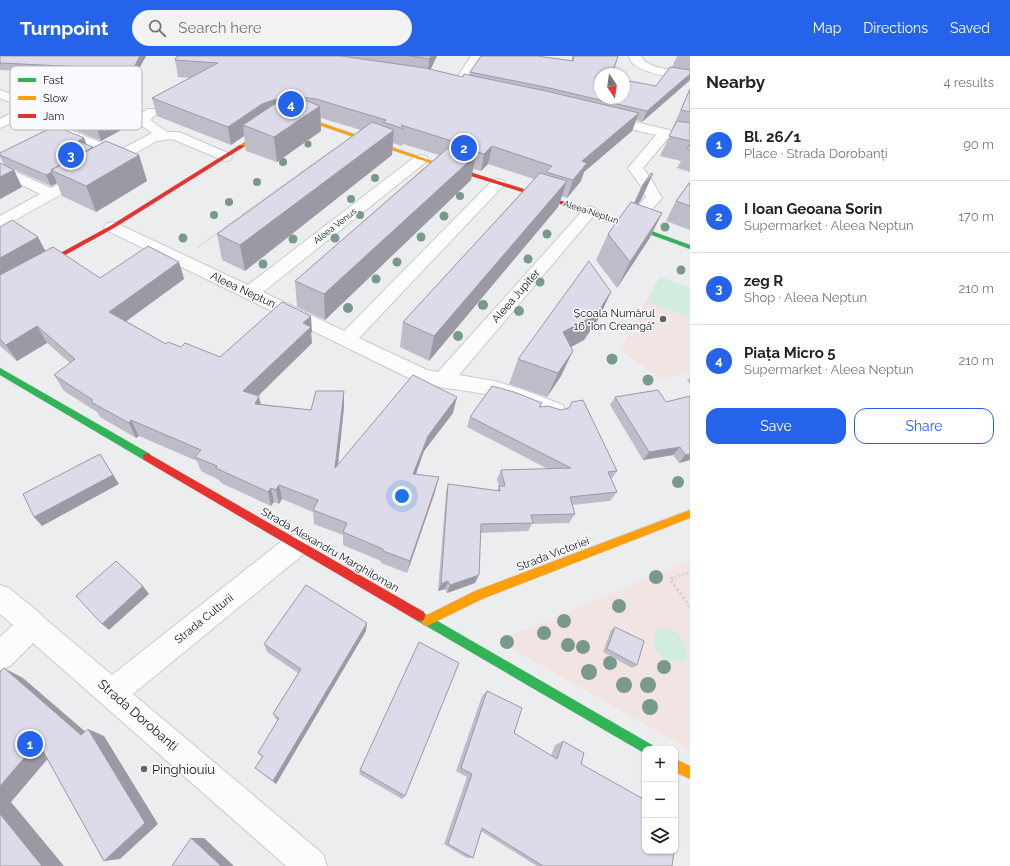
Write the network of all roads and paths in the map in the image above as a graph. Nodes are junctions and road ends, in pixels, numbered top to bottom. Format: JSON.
{"nodes":[{"id":1,"x":477,"y":56,"type":"edge"},
{"id":2,"x":635,"y":56,"type":"edge"},
{"id":3,"x":690,"y":76,"type":"edge"},
{"id":4,"x":442,"y":83,"type":"edge"},
{"id":5,"x":458,"y":85,"type":"junction"},
{"id":6,"x":473,"y":89,"type":"edge"},
{"id":7,"x":0,"y":94,"type":"edge"},
{"id":8,"x":10,"y":98,"type":"edge"},
{"id":9,"x":152,"y":112,"type":"dead end"},
{"id":10,"x":596,"y":116,"type":"edge"},
{"id":11,"x":10,"y":119,"type":"edge"},
{"id":12,"x":142,"y":119,"type":"edge"},
{"id":13,"x":142,"y":121,"type":"edge"},
{"id":14,"x":0,"y":124,"type":"edge"},
{"id":15,"x":59,"y":130,"type":"edge"},
{"id":16,"x":665,"y":133,"type":"junction"},
{"id":17,"x":163,"y":135,"type":"junction"},
{"id":18,"x":353,"y":135,"type":"junction"},
{"id":19,"x":690,"y":139,"type":"edge"},
{"id":20,"x":122,"y":155,"type":"junction"},
{"id":21,"x":225,"y":157,"type":"junction"},
{"id":22,"x":421,"y":159,"type":"junction"},
{"id":23,"x":0,"y":169,"type":"edge"},
{"id":24,"x":498,"y":183,"type":"junction"},
{"id":25,"x":51,"y":193,"type":"junction"},
{"id":26,"x":590,"y":211,"type":"junction"},
{"id":27,"x":0,"y":222,"type":"edge"},
{"id":28,"x":629,"y":225,"type":"junction"},
{"id":29,"x":112,"y":227,"type":"junction"},
{"id":30,"x":690,"y":247,"type":"edge"},
{"id":31,"x":180,"y":260,"type":"junction"},
{"id":32,"x":3,"y":284,"type":"edge"},
{"id":33,"x":250,"y":293,"type":"junction"},
{"id":34,"x":347,"y":339,"type":"junction"},
{"id":35,"x":0,"y":371,"type":"edge"},
{"id":36,"x":442,"y":381,"type":"junction"},
{"id":37,"x":556,"y":411,"type":"edge"},
{"id":38,"x":690,"y":514,"type":"edge"},
{"id":39,"x":296,"y":545,"type":"junction"},
{"id":40,"x":690,"y":572,"type":"edge"},
{"id":41,"x":0,"y":596,"type":"edge"},
{"id":42,"x":690,"y":607,"type":"edge"},
{"id":43,"x":427,"y":621,"type":"junction"},
{"id":44,"x":33,"y":624,"type":"junction"},
{"id":45,"x":0,"y":656,"type":"edge"},
{"id":46,"x":112,"y":693,"type":"junction"},
{"id":47,"x":643,"y":746,"type":"edge"},
{"id":48,"x":678,"y":767,"type":"edge"},
{"id":49,"x":690,"y":773,"type":"edge"},
{"id":50,"x":311,"y":866,"type":"edge"}],
"edges":[{"from":1,"to":5,"type":"street"},
{"from":2,"to":3,"type":"street"},
{"from":4,"to":5,"type":"street"},
{"from":5,"to":6,"type":"street"},
{"from":7,"to":8,"type":"street"},
{"from":9,"to":12,"type":"street"},
{"from":10,"to":16,"type":"street"},
{"from":11,"to":14,"type":"street"},
{"from":13,"to":17,"type":"street"},
{"from":15,"to":20,"type":"street"},
{"from":16,"to":19,"type":"street"},
{"from":16,"to":28,"type":"street"},
{"from":17,"to":20,"type":"street"},
{"from":17,"to":21,"type":"street"},
{"from":18,"to":21,"type":"street","name":"Aleea Neptun"},
{"from":18,"to":22,"type":"street","name":"Aleea Neptun"},
{"from":18,"to":31,"type":"path"},
{"from":20,"to":25,"type":"street"},
{"from":21,"to":29,"type":"street","name":"Aleea Neptun"},
{"from":22,"to":24,"type":"street","name":"Aleea Neptun"},
{"from":22,"to":33,"type":"street","name":"Aleea Venus"},
{"from":23,"to":25,"type":"street"},
{"from":24,"to":26,"type":"street","name":"Aleea Neptun"},
{"from":24,"to":34,"type":"street"},
{"from":25,"to":27,"type":"street"},
{"from":26,"to":28,"type":"street","name":"Aleea Neptun"},
{"from":26,"to":36,"type":"street","name":"Aleea Jupiter"},
{"from":28,"to":30,"type":"street","name":"Aleea Neptun"},
{"from":29,"to":31,"type":"street","name":"Aleea Neptun"},
{"from":29,"to":32,"type":"street","name":"Aleea Neptun"},
{"from":31,"to":33,"type":"street","name":"Aleea Neptun"},
{"from":33,"to":34,"type":"street","name":"Aleea Neptun"},
{"from":34,"to":36,"type":"street","name":"Aleea Neptun"},
{"from":35,"to":39,"type":"street","name":"Strada Alexandru Marghiloman"},
{"from":36,"to":37,"type":"street","name":"Aleea Neptun"},
{"from":38,"to":43,"type":"street","name":"Strada Victoriei"},
{"from":39,"to":43,"type":"street","name":"Strada Alexandru Marghiloman"},
{"from":39,"to":46,"type":"street","name":"Strada Culturii"},
{"from":40,"to":42,"type":"path"},
{"from":41,"to":44,"type":"street","name":"Strada Dorobanți"},
{"from":43,"to":47,"type":"street","name":"Strada Alexandru Marghiloman"},
{"from":44,"to":45,"type":"street"},
{"from":44,"to":46,"type":"street","name":"Strada Dorobanți"},
{"from":46,"to":50,"type":"street","name":"Strada Dorobanți"},
{"from":48,"to":49,"type":"street"}]}
